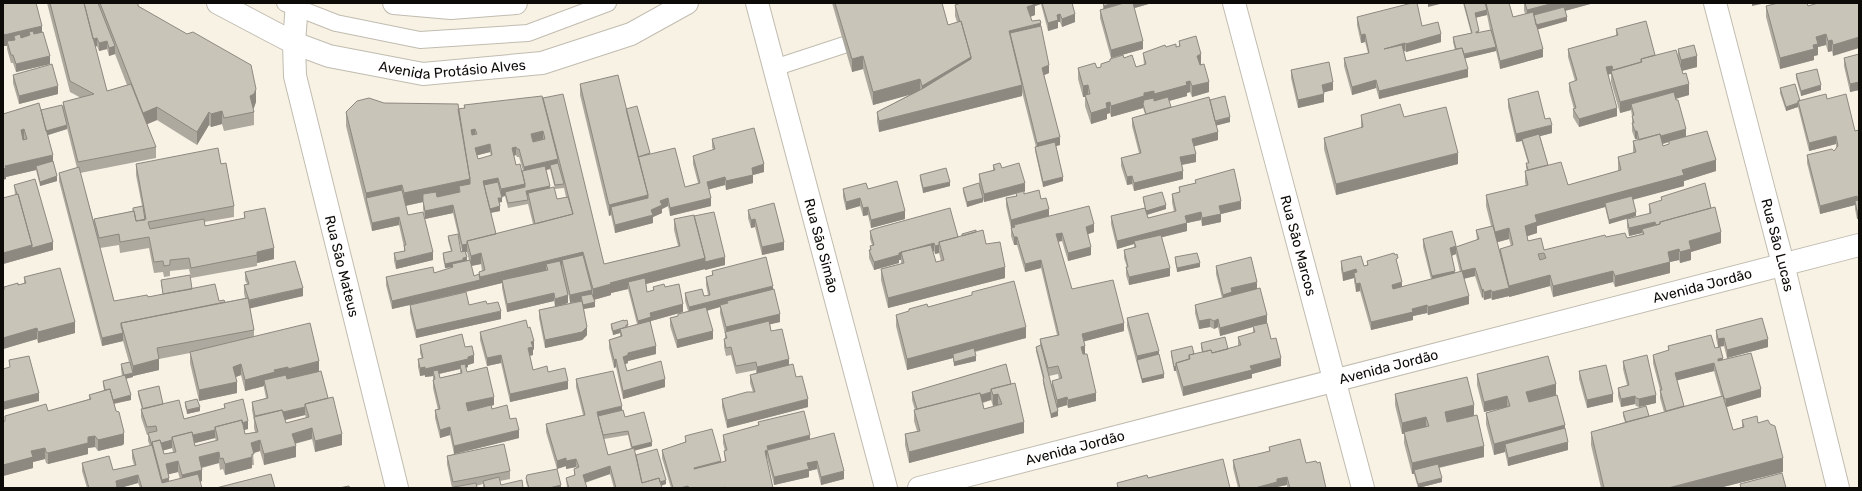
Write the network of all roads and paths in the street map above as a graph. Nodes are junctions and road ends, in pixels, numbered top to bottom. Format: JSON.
{"nodes":[{"id":1,"x":218,"y":3,"type":"edge"},
{"id":2,"x":394,"y":3,"type":"edge"},
{"id":3,"x":516,"y":3,"type":"edge"},
{"id":4,"x":608,"y":3,"type":"edge"},
{"id":5,"x":687,"y":3,"type":"edge"},
{"id":6,"x":757,"y":3,"type":"edge"},
{"id":7,"x":1234,"y":3,"type":"edge"},
{"id":8,"x":1715,"y":3,"type":"edge"},
{"id":9,"x":292,"y":5,"type":"edge"},
{"id":10,"x":451,"y":6,"type":"edge"},
{"id":11,"x":294,"y":43,"type":"junction"},
{"id":12,"x":844,"y":45,"type":"edge"},
{"id":13,"x":774,"y":68,"type":"junction"},
{"id":14,"x":1859,"y":245,"type":"edge"},
{"id":15,"x":1783,"y":264,"type":"junction"},
{"id":16,"x":1334,"y":381,"type":"junction"},
{"id":17,"x":397,"y":488,"type":"edge"},
{"id":18,"x":886,"y":488,"type":"edge"},
{"id":19,"x":919,"y":488,"type":"edge"},
{"id":20,"x":1362,"y":488,"type":"edge"},
{"id":21,"x":1838,"y":488,"type":"edge"}],
"edges":[{"from":1,"to":11,"type":"street","name":"Avenida Protásio Alves"},
{"from":2,"to":10,"type":"street"},
{"from":3,"to":10,"type":"street"},
{"from":4,"to":9,"type":"lane"},
{"from":5,"to":11,"type":"street","name":"Avenida Protásio Alves"},
{"from":6,"to":13,"type":"street","name":"Rua São Simão"},
{"from":7,"to":16,"type":"street","name":"Rua São Marcos"},
{"from":8,"to":15,"type":"street","name":"Rua São Lucas"},
{"from":9,"to":11,"type":"street","name":"Rua São Mateus"},
{"from":11,"to":17,"type":"street","name":"Rua São Mateus"},
{"from":12,"to":13,"type":"lane"},
{"from":13,"to":18,"type":"street","name":"Rua São Simão"},
{"from":14,"to":15,"type":"street","name":"Avenida Jordão"},
{"from":15,"to":16,"type":"street","name":"Avenida Jordão"},
{"from":15,"to":21,"type":"street","name":"Rua São Lucas"},
{"from":16,"to":19,"type":"street","name":"Avenida Jordão"},
{"from":16,"to":20,"type":"street","name":"Rua São Marcos"}]}
